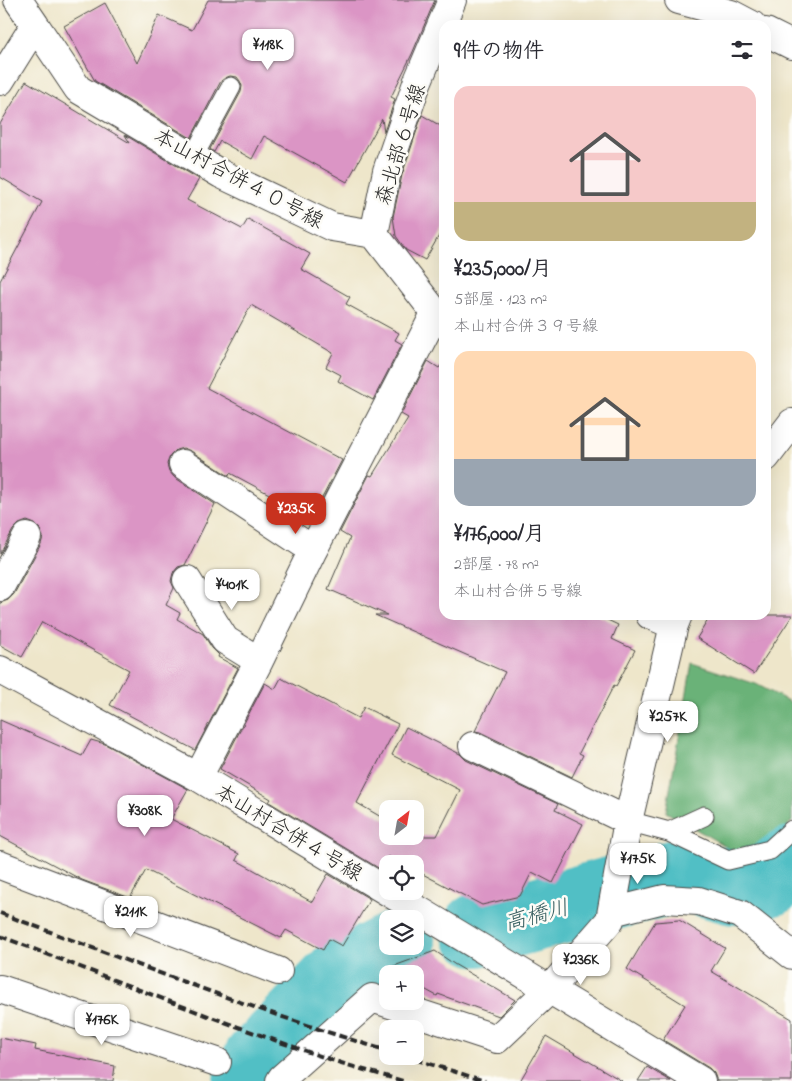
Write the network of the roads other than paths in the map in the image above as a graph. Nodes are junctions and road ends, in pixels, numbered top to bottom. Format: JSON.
{"nodes":[{"id":1,"x":18,"y":0,"type":"edge"},
{"id":2,"x":452,"y":0,"type":"edge"},
{"id":3,"x":679,"y":0,"type":"edge"},
{"id":4,"x":740,"y":13,"type":"edge"},
{"id":5,"x":444,"y":20,"type":"edge"},
{"id":6,"x":35,"y":24,"type":"junction"},
{"id":7,"x":439,"y":31,"type":"edge"},
{"id":8,"x":771,"y":34,"type":"edge"},
{"id":9,"x":792,"y":45,"type":"edge"},
{"id":10,"x":0,"y":81,"type":"edge"},
{"id":11,"x":231,"y":87,"type":"dead end"},
{"id":12,"x":193,"y":157,"type":"junction"},
{"id":13,"x":374,"y":234,"type":"junction"},
{"id":14,"x":439,"y":319,"type":"edge"},
{"id":15,"x":792,"y":423,"type":"edge"},
{"id":16,"x":771,"y":450,"type":"edge"},
{"id":17,"x":183,"y":464,"type":"dead end"},
{"id":18,"x":27,"y":537,"type":"dead end"},
{"id":19,"x":313,"y":550,"type":"junction"},
{"id":20,"x":187,"y":580,"type":"dead end"},
{"id":21,"x":0,"y":587,"type":"edge"},
{"id":22,"x":667,"y":620,"type":"edge"},
{"id":23,"x":258,"y":661,"type":"junction"},
{"id":24,"x":0,"y":670,"type":"edge"},
{"id":25,"x":474,"y":746,"type":"dead end"},
{"id":26,"x":198,"y":777,"type":"junction"},
{"id":27,"x":704,"y":816,"type":"dead end"},
{"id":28,"x":628,"y":821,"type":"junction"},
{"id":29,"x":792,"y":830,"type":"edge"},
{"id":30,"x":668,"y":832,"type":"junction"},
{"id":31,"x":0,"y":865,"type":"edge"},
{"id":32,"x":613,"y":908,"type":"junction"},
{"id":33,"x":792,"y":955,"type":"edge"},
{"id":34,"x":278,"y":971,"type":"dead end"},
{"id":35,"x":0,"y":989,"type":"edge"},
{"id":36,"x":550,"y":990,"type":"junction"},
{"id":37,"x":217,"y":1062,"type":"dead end"},
{"id":38,"x":280,"y":1081,"type":"edge"},
{"id":39,"x":701,"y":1081,"type":"edge"}],
"edges":[{"from":1,"to":6,"type":"street","name":"本山村合併４０号線"},
{"from":2,"to":5,"type":"street","name":"森北部６号線"},
{"from":3,"to":4,"type":"street"},
{"from":6,"to":10,"type":"street"},
{"from":6,"to":12,"type":"street","name":"本山村合併４０号線"},
{"from":7,"to":13,"type":"street","name":"森北部６号線"},
{"from":8,"to":9,"type":"street"},
{"from":11,"to":12,"type":"lane"},
{"from":12,"to":13,"type":"street","name":"本山村合併４０号線"},
{"from":13,"to":14,"type":"street"},
{"from":14,"to":19,"type":"street"},
{"from":15,"to":16,"type":"street"},
{"from":17,"to":19,"type":"street"},
{"from":18,"to":21,"type":"street"},
{"from":19,"to":23,"type":"street"},
{"from":20,"to":23,"type":"street"},
{"from":22,"to":28,"type":"street"},
{"from":23,"to":26,"type":"street"},
{"from":24,"to":26,"type":"street","name":"本山村合併４号線"},
{"from":25,"to":28,"type":"street"},
{"from":26,"to":36,"type":"street","name":"本山村合併４号線"},
{"from":27,"to":30,"type":"lane"},
{"from":28,"to":30,"type":"lane"},
{"from":28,"to":32,"type":"street"},
{"from":29,"to":30,"type":"lane"},
{"from":31,"to":34,"type":"street"},
{"from":32,"to":33,"type":"street"},
{"from":32,"to":36,"type":"street"},
{"from":35,"to":37,"type":"street"},
{"from":36,"to":38,"type":"street"},
{"from":36,"to":39,"type":"street","name":"本山村合併４号線"}]}
